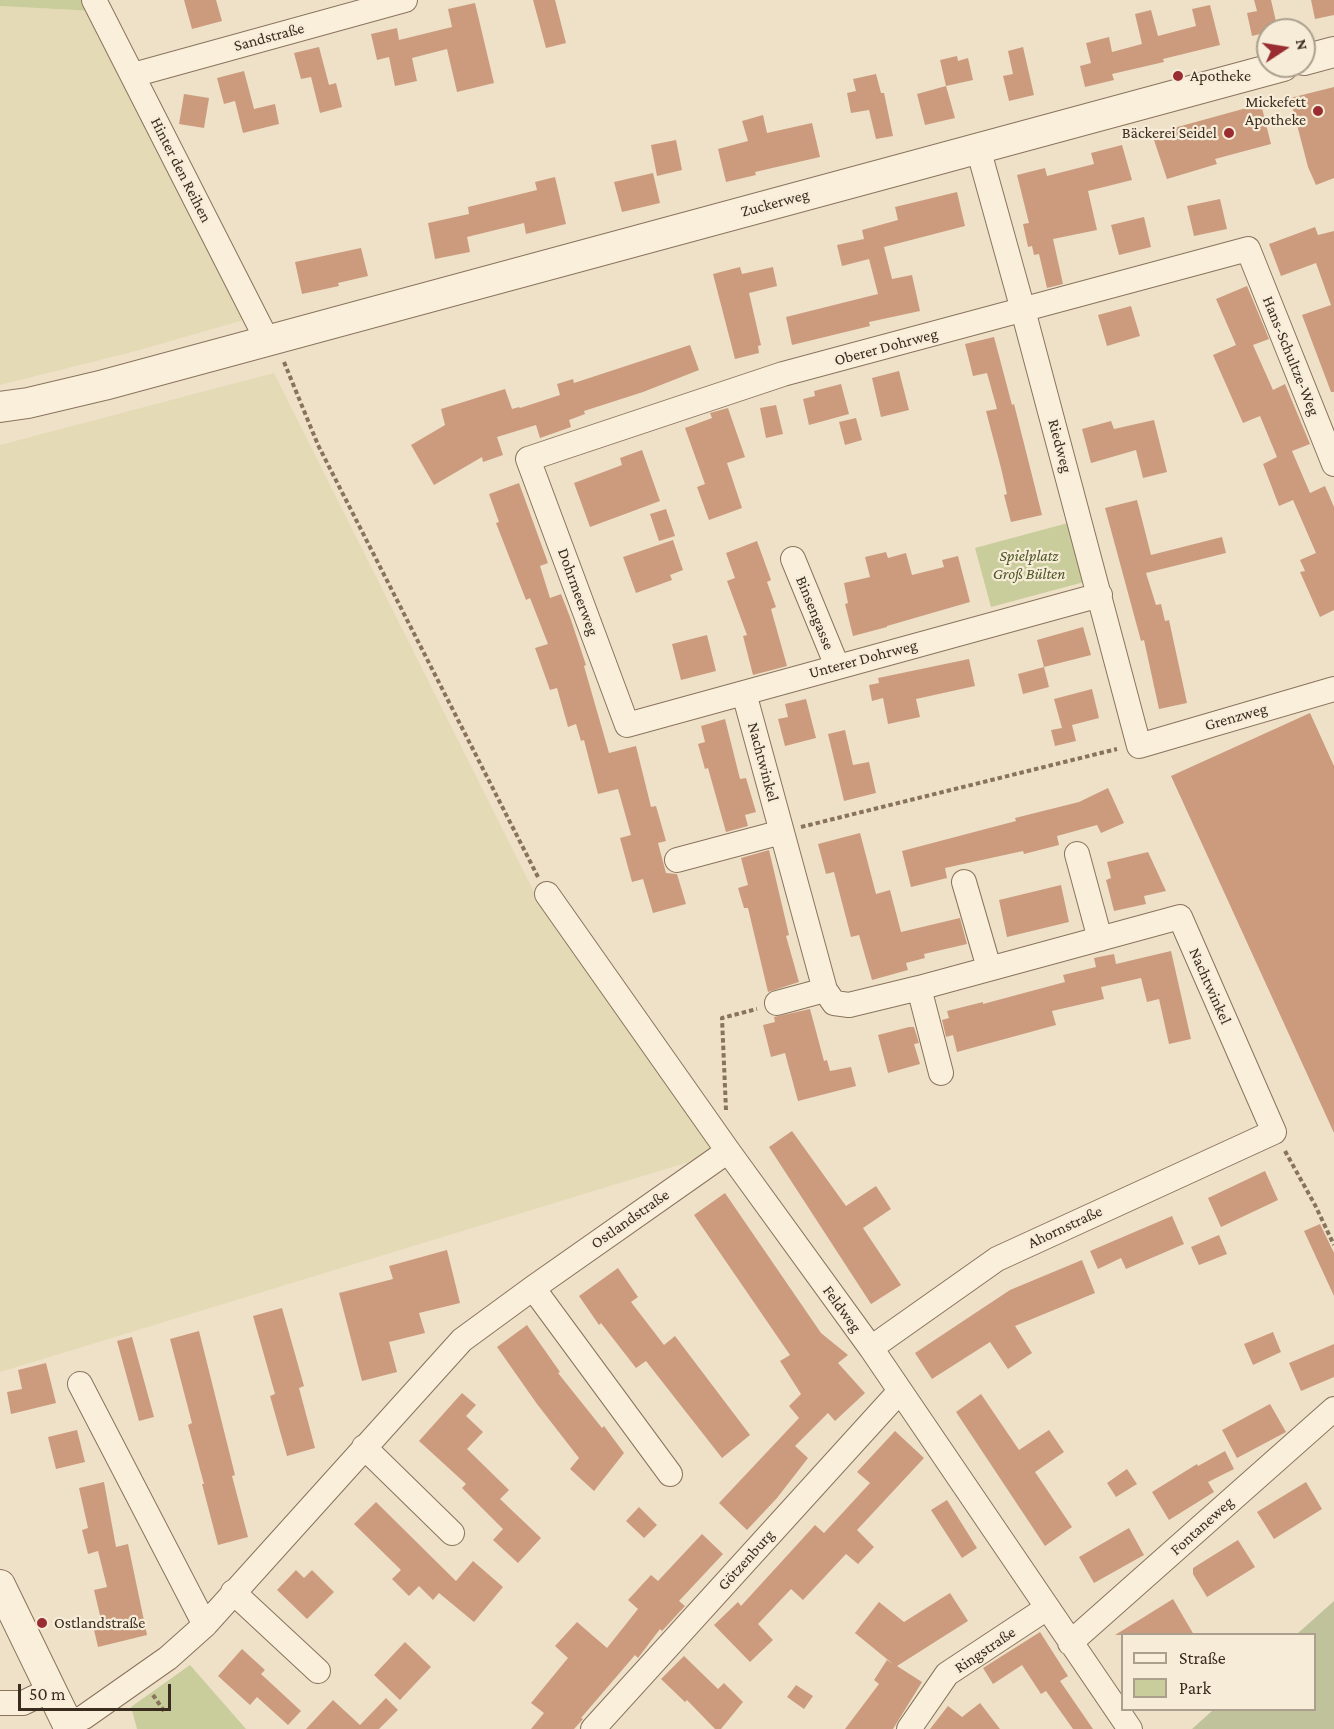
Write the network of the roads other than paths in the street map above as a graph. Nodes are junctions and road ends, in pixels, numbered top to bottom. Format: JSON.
{"nodes":[{"id":1,"x":94,"y":0,"type":"edge"},
{"id":2,"x":405,"y":0,"type":"edge"},
{"id":3,"x":1334,"y":52,"type":"edge"},
{"id":4,"x":1316,"y":57,"type":"edge"},
{"id":5,"x":1256,"y":73,"type":"edge"},
{"id":6,"x":133,"y":75,"type":"junction"},
{"id":7,"x":978,"y":148,"type":"junction"},
{"id":8,"x":1248,"y":249,"type":"joint"},
{"id":9,"x":1023,"y":310,"type":"junction"},
{"id":10,"x":267,"y":340,"type":"junction"},
{"id":11,"x":0,"y":407,"type":"edge"},
{"id":12,"x":528,"y":459,"type":"joint"},
{"id":13,"x":1334,"y":464,"type":"edge"},
{"id":14,"x":794,"y":559,"type":"dead end"},
{"id":15,"x":1100,"y":595,"type":"junction"},
{"id":16,"x":837,"y":666,"type":"junction"},
{"id":17,"x":1334,"y":689,"type":"edge"},
{"id":18,"x":744,"y":693,"type":"junction"},
{"id":19,"x":627,"y":725,"type":"joint"},
{"id":20,"x":1139,"y":746,"type":"joint"},
{"id":21,"x":782,"y":832,"type":"junction"},
{"id":22,"x":1077,"y":854,"type":"dead end"},
{"id":23,"x":677,"y":860,"type":"dead end"},
{"id":24,"x":964,"y":882,"type":"dead end"},
{"id":25,"x":547,"y":894,"type":"road end"},
{"id":26,"x":1100,"y":939,"type":"junction"},
{"id":27,"x":989,"y":968,"type":"junction"},
{"id":28,"x":919,"y":988,"type":"junction"},
{"id":29,"x":825,"y":990,"type":"junction"},
{"id":30,"x":777,"y":1003,"type":"road end"},
{"id":31,"x":941,"y":1073,"type":"dead end"},
{"id":32,"x":1274,"y":1132,"type":"joint"},
{"id":33,"x":728,"y":1151,"type":"junction"},
{"id":34,"x":533,"y":1288,"type":"junction"},
{"id":35,"x":871,"y":1348,"type":"junction"},
{"id":36,"x":80,"y":1384,"type":"dead end"},
{"id":37,"x":900,"y":1391,"type":"junction"},
{"id":38,"x":1334,"y":1409,"type":"edge"},
{"id":39,"x":364,"y":1447,"type":"junction"},
{"id":40,"x":670,"y":1474,"type":"dead end"},
{"id":41,"x":452,"y":1533,"type":"dead end"},
{"id":42,"x":0,"y":1585,"type":"edge"},
{"id":43,"x":233,"y":1592,"type":"junction"},
{"id":44,"x":1047,"y":1608,"type":"junction"},
{"id":45,"x":205,"y":1625,"type":"junction"},
{"id":46,"x":1070,"y":1643,"type":"junction"},
{"id":47,"x":318,"y":1671,"type":"dead end"},
{"id":48,"x":50,"y":1690,"type":"junction"},
{"id":49,"x":0,"y":1703,"type":"edge"},
{"id":50,"x":68,"y":1727,"type":"edge"},
{"id":51,"x":593,"y":1729,"type":"edge"},
{"id":52,"x":909,"y":1729,"type":"edge"},
{"id":53,"x":1130,"y":1729,"type":"edge"}],
"edges":[{"from":1,"to":6,"type":"street","name":"Hinter den Reihen"},
{"from":2,"to":6,"type":"street","name":"Sandstraße"},
{"from":3,"to":4,"type":"street"},
{"from":5,"to":7,"type":"street","name":"Zuckerweg"},
{"from":6,"to":10,"type":"street","name":"Hinter den Reihen"},
{"from":7,"to":9,"type":"street","name":"Riedweg"},
{"from":7,"to":10,"type":"street","name":"Zuckerweg"},
{"from":8,"to":9,"type":"street","name":"Oberer Dohrweg"},
{"from":8,"to":13,"type":"street","name":"Hans-Schultze-Weg"},
{"from":9,"to":12,"type":"street","name":"Oberer Dohrweg"},
{"from":9,"to":15,"type":"street","name":"Riedweg"},
{"from":10,"to":11,"type":"street","name":"Zuckerweg"},
{"from":12,"to":19,"type":"street","name":"Dohrmeerweg"},
{"from":14,"to":16,"type":"street","name":"Binsengasse"},
{"from":15,"to":16,"type":"street","name":"Unterer Dohrweg"},
{"from":15,"to":20,"type":"street","name":"Riedweg"},
{"from":16,"to":18,"type":"street","name":"Unterer Dohrweg"},
{"from":17,"to":20,"type":"street","name":"Grenzweg"},
{"from":18,"to":19,"type":"street","name":"Unterer Dohrweg"},
{"from":18,"to":21,"type":"street","name":"Nachtwinkel"},
{"from":21,"to":23,"type":"street"},
{"from":21,"to":29,"type":"street","name":"Nachtwinkel"},
{"from":22,"to":26,"type":"street"},
{"from":24,"to":27,"type":"street"},
{"from":25,"to":33,"type":"street","name":"Feldweg"},
{"from":26,"to":27,"type":"street","name":"Nachtwinkel"},
{"from":26,"to":32,"type":"street","name":"Nachtwinkel"},
{"from":27,"to":28,"type":"street","name":"Nachtwinkel"},
{"from":28,"to":29,"type":"street","name":"Nachtwinkel"},
{"from":28,"to":31,"type":"street"},
{"from":29,"to":30,"type":"street"},
{"from":32,"to":35,"type":"street","name":"Ahornstraße"},
{"from":33,"to":34,"type":"street","name":"Ostlandstraße"},
{"from":33,"to":35,"type":"street","name":"Feldweg"},
{"from":34,"to":39,"type":"street","name":"Ostlandstraße"},
{"from":34,"to":40,"type":"street"},
{"from":35,"to":37,"type":"street","name":"Feldweg"},
{"from":36,"to":45,"type":"street"},
{"from":37,"to":44,"type":"street","name":"Feldweg"},
{"from":37,"to":51,"type":"street","name":"Götzenburg"},
{"from":38,"to":46,"type":"street","name":"Fontaneweg"},
{"from":39,"to":41,"type":"street"},
{"from":39,"to":43,"type":"street","name":"Ostlandstraße"},
{"from":42,"to":48,"type":"street"},
{"from":43,"to":45,"type":"street","name":"Ostlandstraße"},
{"from":43,"to":47,"type":"street"},
{"from":44,"to":46,"type":"street","name":"Feldweg"},
{"from":44,"to":52,"type":"street","name":"Ringstraße"},
{"from":45,"to":50,"type":"street","name":"Ostlandstraße"},
{"from":46,"to":53,"type":"street","name":"Feldweg"},
{"from":48,"to":49,"type":"street"},
{"from":48,"to":50,"type":"street"}]}
